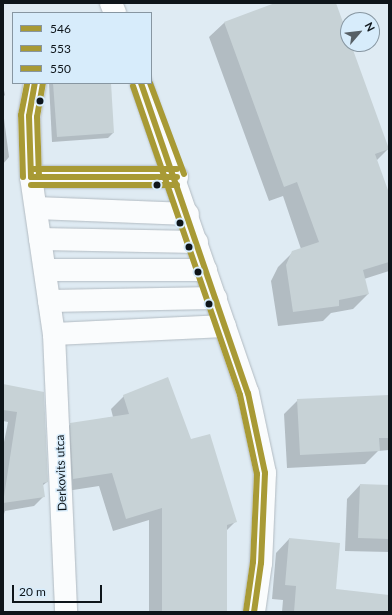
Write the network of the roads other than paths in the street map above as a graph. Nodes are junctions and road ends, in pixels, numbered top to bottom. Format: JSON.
{"nodes":[{"id":1,"x":35,"y":84,"type":"edge"},
{"id":2,"x":141,"y":84,"type":"edge"},
{"id":3,"x":31,"y":177,"type":"junction"},
{"id":4,"x":176,"y":178,"type":"junction"},
{"id":5,"x":36,"y":208,"type":"junction"},
{"id":6,"x":188,"y":214,"type":"junction"},
{"id":7,"x":40,"y":239,"type":"junction"},
{"id":8,"x":197,"y":242,"type":"junction"},
{"id":9,"x":45,"y":270,"type":"junction"},
{"id":10,"x":206,"y":270,"type":"junction"},
{"id":11,"x":216,"y":298,"type":"junction"},
{"id":12,"x":49,"y":301,"type":"junction"},
{"id":13,"x":225,"y":326,"type":"junction"},
{"id":14,"x":54,"y":334,"type":"junction"},
{"id":15,"x":66,"y":612,"type":"edge"},
{"id":16,"x":254,"y":612,"type":"edge"}],
"edges":[{"from":1,"to":3,"type":"street","name":"Derkovits utca"},
{"from":2,"to":4,"type":"street"},
{"from":3,"to":4,"type":"street"},
{"from":3,"to":5,"type":"street","name":"Derkovits utca"},
{"from":4,"to":6,"type":"street"},
{"from":5,"to":6,"type":"street"},
{"from":5,"to":7,"type":"street","name":"Derkovits utca"},
{"from":6,"to":8,"type":"street"},
{"from":7,"to":8,"type":"street"},
{"from":7,"to":9,"type":"street","name":"Derkovits utca"},
{"from":8,"to":10,"type":"street"},
{"from":9,"to":10,"type":"street"},
{"from":9,"to":12,"type":"street","name":"Derkovits utca"},
{"from":10,"to":11,"type":"street"},
{"from":11,"to":12,"type":"street"},
{"from":11,"to":13,"type":"street"},
{"from":12,"to":14,"type":"street","name":"Derkovits utca"},
{"from":13,"to":14,"type":"street"},
{"from":13,"to":16,"type":"street"},
{"from":14,"to":15,"type":"street","name":"Derkovits utca"}]}
